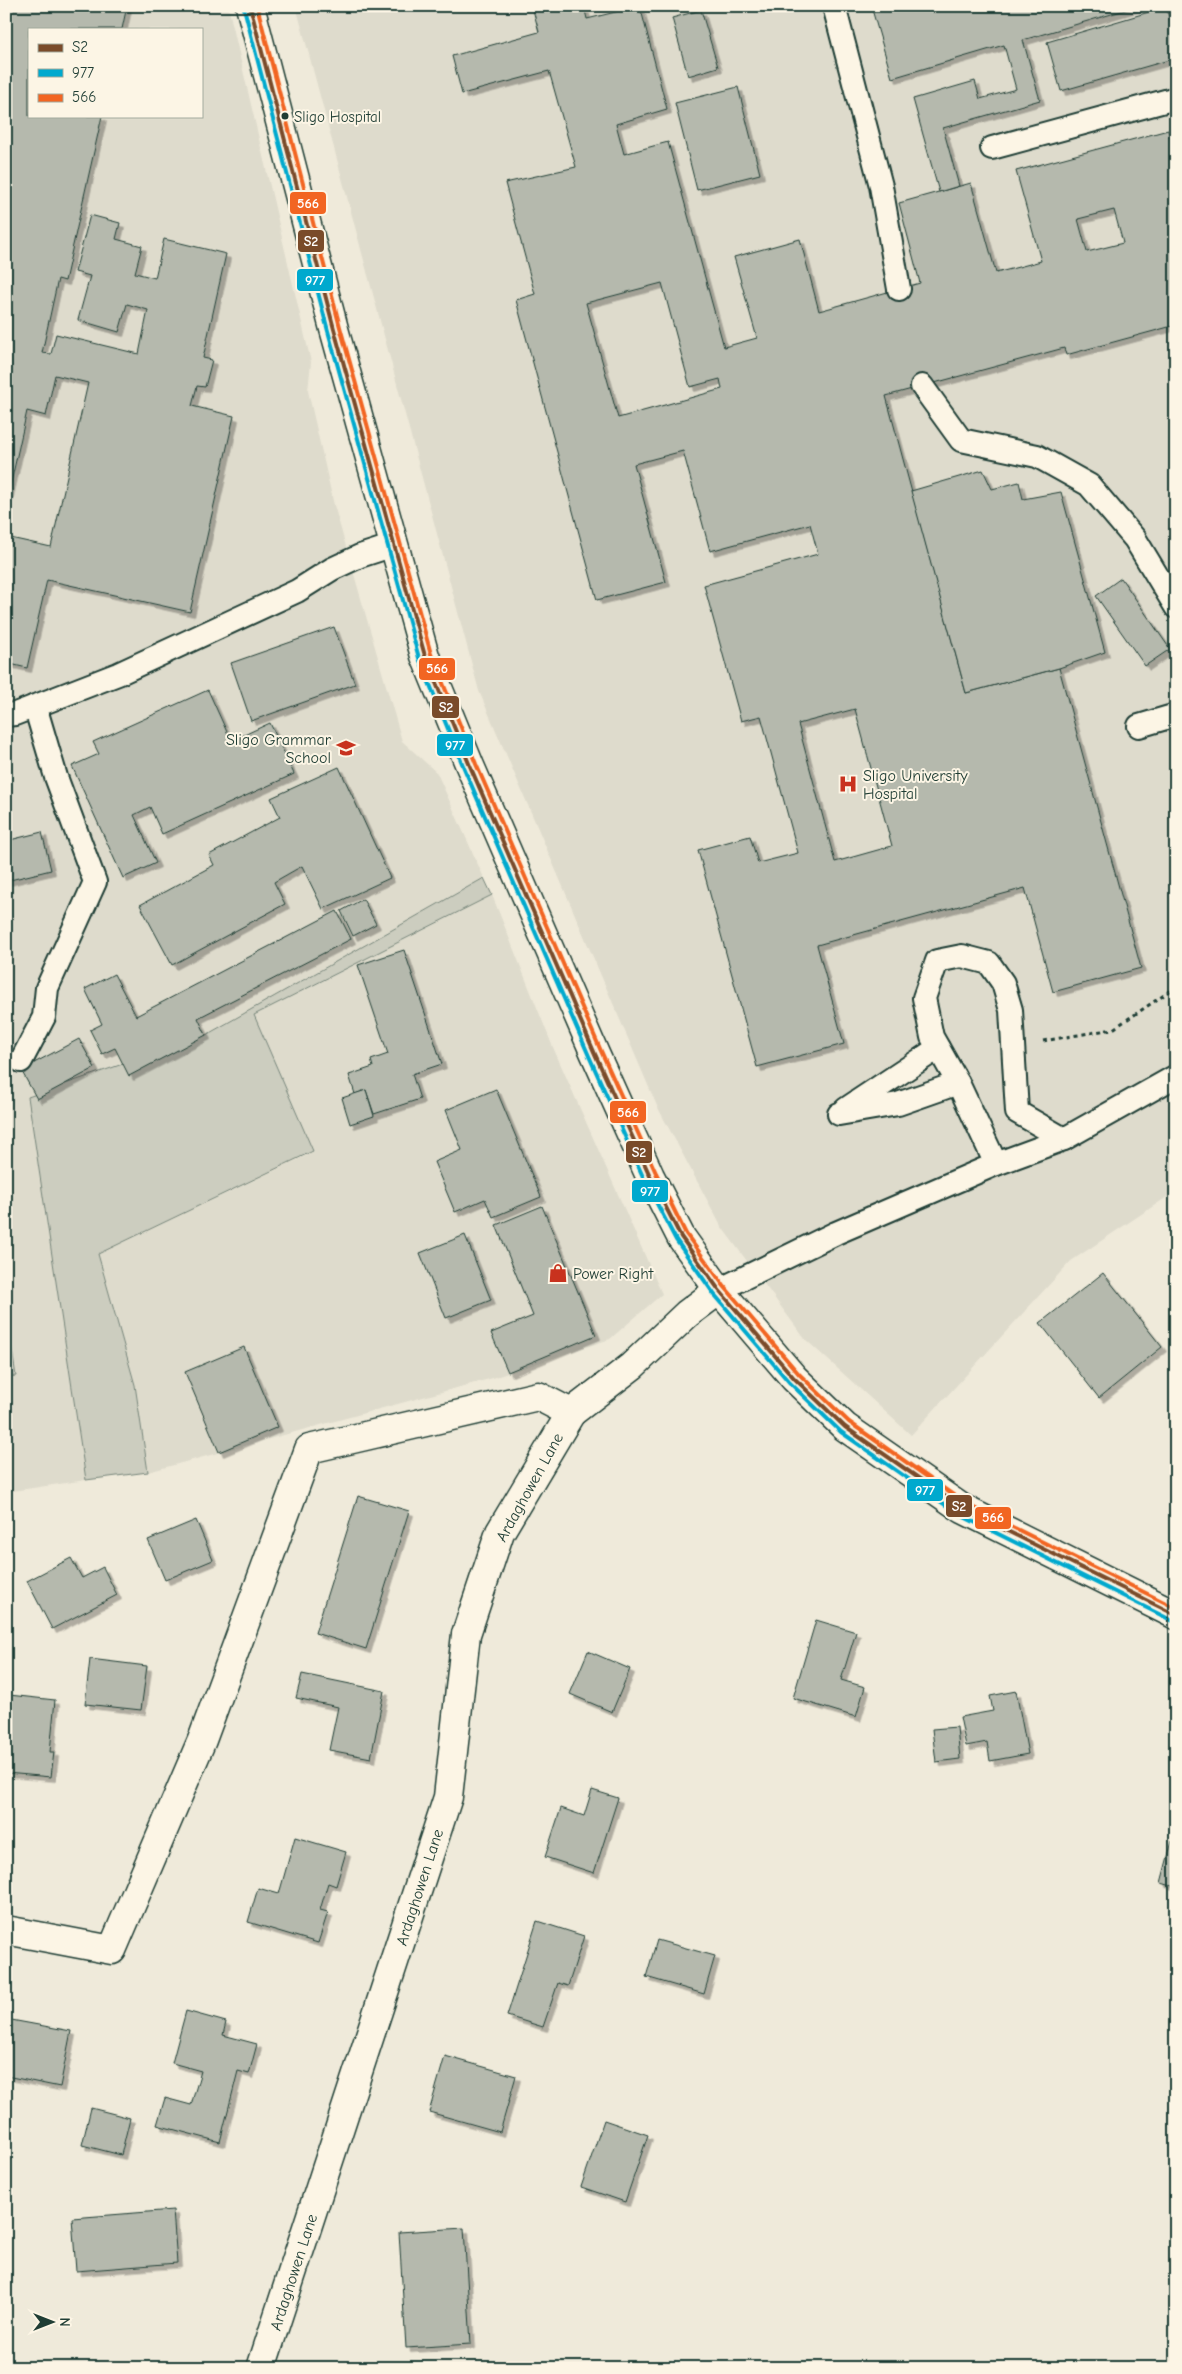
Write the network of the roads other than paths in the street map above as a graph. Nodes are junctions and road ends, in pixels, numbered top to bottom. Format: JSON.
{"nodes":[{"id":1,"x":250,"y":6,"type":"edge"},
{"id":2,"x":834,"y":6,"type":"edge"},
{"id":3,"x":1176,"y":98,"type":"edge"},
{"id":4,"x":992,"y":148,"type":"dead end"},
{"id":5,"x":898,"y":289,"type":"dead end"},
{"id":6,"x":922,"y":386,"type":"dead end"},
{"id":7,"x":394,"y":545,"type":"junction"},
{"id":8,"x":1176,"y":607,"type":"edge"},
{"id":9,"x":35,"y":706,"type":"junction"},
{"id":10,"x":6,"y":715,"type":"edge"},
{"id":11,"x":1176,"y":715,"type":"edge"},
{"id":12,"x":1139,"y":726,"type":"dead end"},
{"id":13,"x":938,"y":1048,"type":"junction"},
{"id":14,"x":21,"y":1062,"type":"dead end"},
{"id":15,"x":1176,"y":1076,"type":"edge"},
{"id":16,"x":958,"y":1083,"type":"junction"},
{"id":17,"x":1064,"y":1139,"type":"junction"},
{"id":18,"x":996,"y":1164,"type":"junction"},
{"id":19,"x":718,"y":1290,"type":"junction"},
{"id":20,"x":571,"y":1413,"type":"junction"},
{"id":21,"x":1176,"y":1615,"type":"edge"},
{"id":22,"x":6,"y":1930,"type":"edge"},
{"id":23,"x":261,"y":2368,"type":"edge"}],
"edges":[{"from":1,"to":7,"type":"street"},
{"from":2,"to":5,"type":"lane"},
{"from":3,"to":4,"type":"lane"},
{"from":6,"to":8,"type":"lane"},
{"from":7,"to":9,"type":"lane"},
{"from":7,"to":19,"type":"street"},
{"from":9,"to":10,"type":"lane"},
{"from":9,"to":14,"type":"lane"},
{"from":11,"to":12,"type":"lane"},
{"from":13,"to":16,"type":"lane"},
{"from":13,"to":16,"type":"lane"},
{"from":13,"to":17,"type":"lane"},
{"from":15,"to":17,"type":"lane"},
{"from":16,"to":18,"type":"lane"},
{"from":17,"to":18,"type":"lane"},
{"from":18,"to":19,"type":"lane"},
{"from":19,"to":20,"type":"street","name":"Ardaghowen Lane"},
{"from":19,"to":21,"type":"street"},
{"from":20,"to":22,"type":"street","name":"Ardaghowen Lane"},
{"from":20,"to":23,"type":"street","name":"Ardaghowen Lane"}]}
